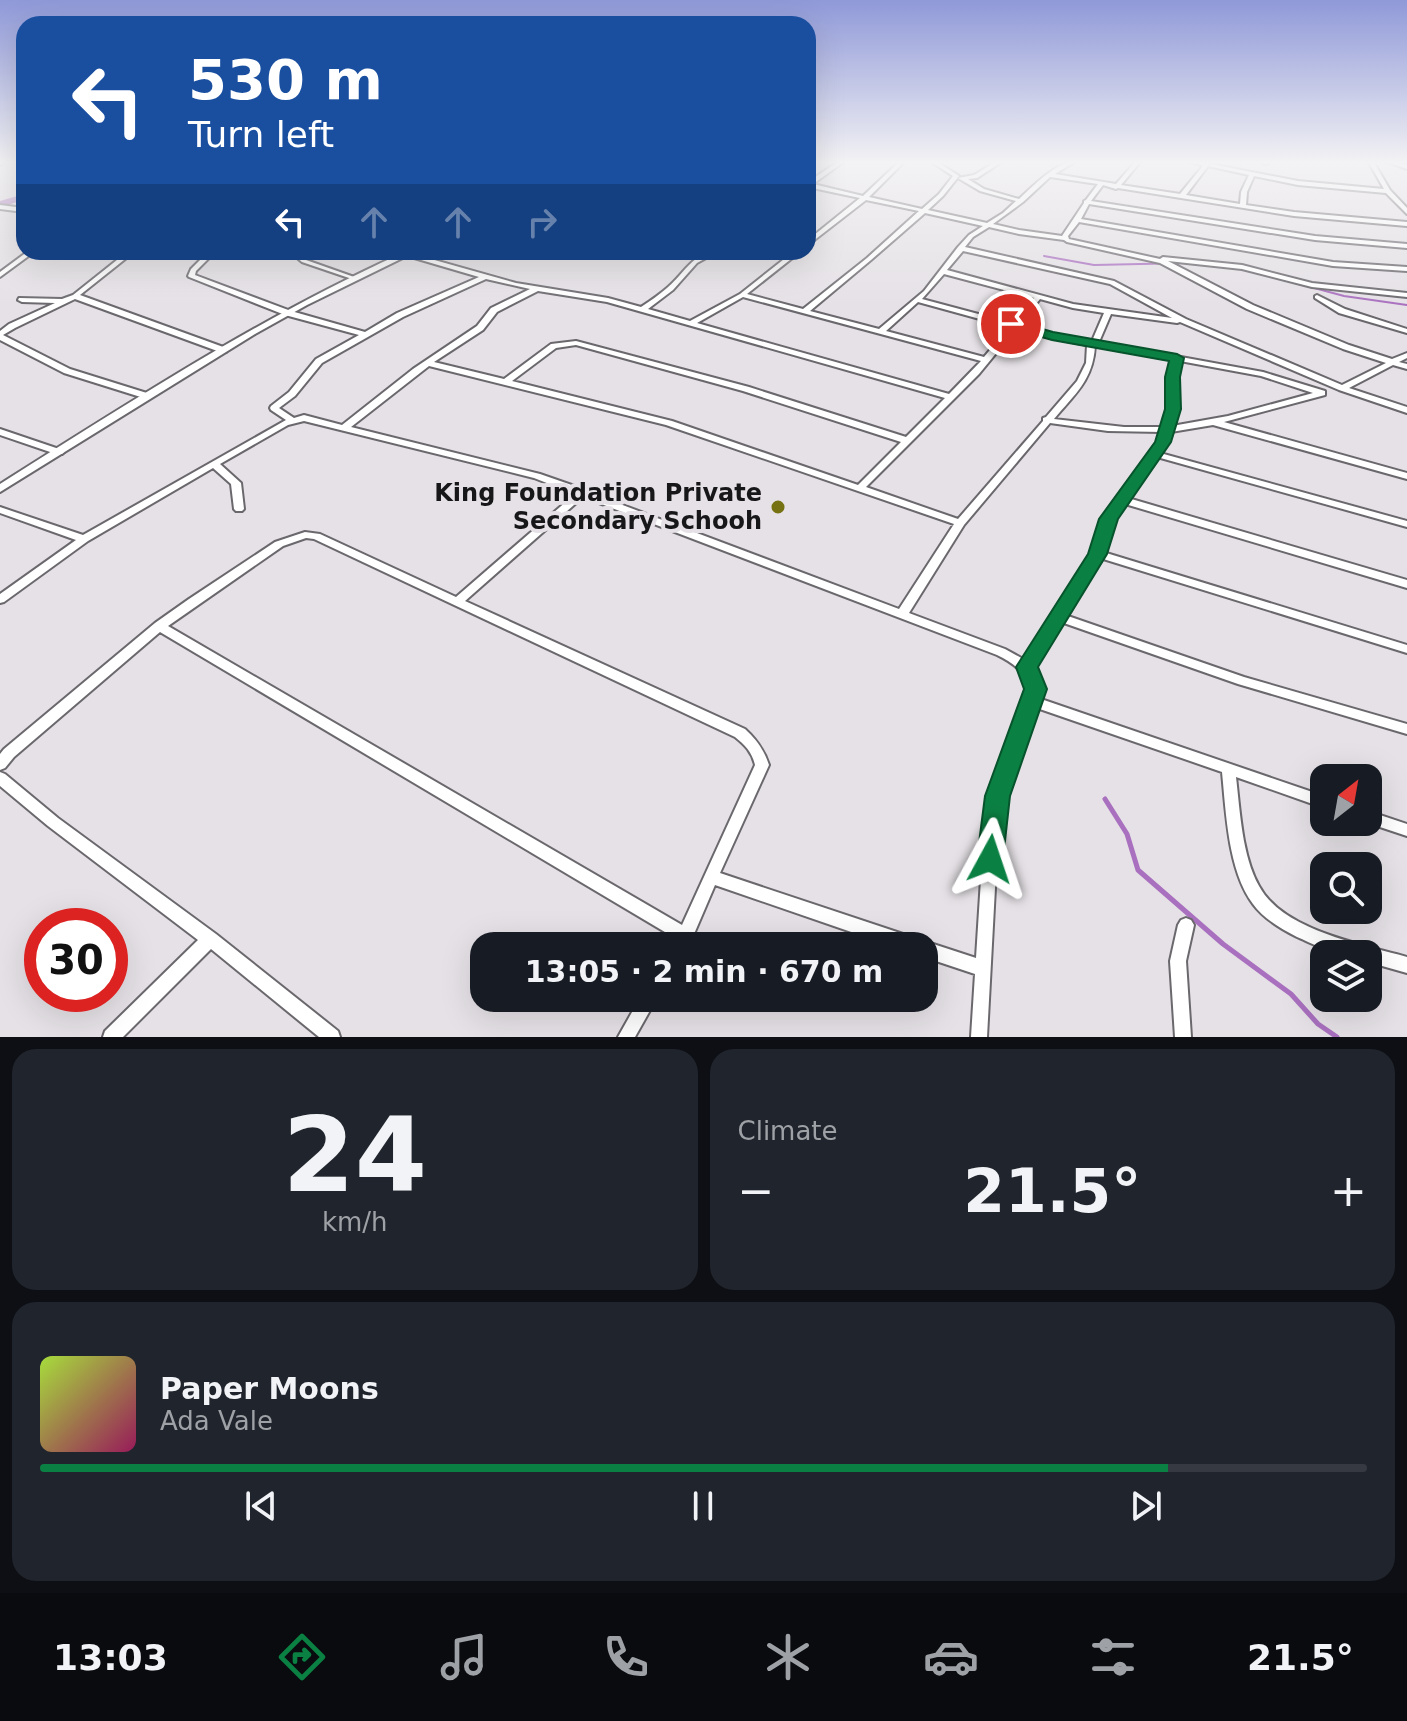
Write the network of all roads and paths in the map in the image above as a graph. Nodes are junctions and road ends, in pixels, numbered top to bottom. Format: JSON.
{"nodes":[{"id":1,"x":851,"y":209,"type":"edge"},
{"id":2,"x":924,"y":209,"type":"edge"},
{"id":3,"x":926,"y":209,"type":"edge"},
{"id":4,"x":1010,"y":209,"type":"edge"},
{"id":5,"x":1082,"y":209,"type":"edge"},
{"id":6,"x":1133,"y":209,"type":"edge"},
{"id":7,"x":1261,"y":209,"type":"edge"},
{"id":8,"x":1077,"y":220,"type":"junction"},
{"id":9,"x":1407,"y":224,"type":"edge"},
{"id":10,"x":989,"y":225,"type":"junction"},
{"id":11,"x":816,"y":237,"type":"edge"},
{"id":12,"x":1065,"y":238,"type":"junction"},
{"id":13,"x":1407,"y":246,"type":"edge"},
{"id":14,"x":960,"y":248,"type":"junction"},
{"id":15,"x":1153,"y":258,"type":"junction"},
{"id":16,"x":20,"y":260,"type":"edge"},
{"id":17,"x":121,"y":260,"type":"edge"},
{"id":18,"x":204,"y":260,"type":"edge"},
{"id":19,"x":303,"y":260,"type":"edge"},
{"id":20,"x":393,"y":260,"type":"edge"},
{"id":21,"x":430,"y":260,"type":"edge"},
{"id":22,"x":699,"y":260,"type":"edge"},
{"id":23,"x":787,"y":260,"type":"edge"},
{"id":24,"x":1407,"y":269,"type":"edge"},
{"id":25,"x":941,"y":271,"type":"junction"},
{"id":26,"x":0,"y":275,"type":"edge"},
{"id":27,"x":484,"y":277,"type":"junction"},
{"id":28,"x":354,"y":278,"type":"junction"},
{"id":29,"x":515,"y":285,"type":"junction"},
{"id":30,"x":537,"y":288,"type":"junction"},
{"id":31,"x":742,"y":295,"type":"junction"},
{"id":32,"x":1407,"y":295,"type":"edge"},
{"id":33,"x":75,"y":296,"type":"junction"},
{"id":34,"x":1317,"y":297,"type":"dead end"},
{"id":35,"x":1037,"y":298,"type":"junction"},
{"id":36,"x":516,"y":299,"type":"junction"},
{"id":37,"x":22,"y":300,"type":"dead end"},
{"id":38,"x":918,"y":300,"type":"junction"},
{"id":39,"x":64,"y":301,"type":"junction"},
{"id":40,"x":642,"y":310,"type":"junction"},
{"id":41,"x":804,"y":312,"type":"junction"},
{"id":42,"x":1108,"y":312,"type":"junction"},
{"id":43,"x":288,"y":313,"type":"junction"},
{"id":44,"x":1183,"y":321,"type":"junction"},
{"id":45,"x":691,"y":323,"type":"junction"},
{"id":46,"x":1016,"y":326,"type":"junction"},
{"id":47,"x":881,"y":331,"type":"junction"},
{"id":48,"x":1407,"y":331,"type":"edge"},
{"id":49,"x":367,"y":335,"type":"junction"},
{"id":50,"x":0,"y":336,"type":"edge"},
{"id":51,"x":1093,"y":343,"type":"junction"},
{"id":52,"x":223,"y":350,"type":"junction"},
{"id":53,"x":1407,"y":355,"type":"edge"},
{"id":54,"x":1177,"y":358,"type":"junction"},
{"id":55,"x":987,"y":360,"type":"junction"},
{"id":56,"x":1389,"y":362,"type":"junction"},
{"id":57,"x":428,"y":363,"type":"junction"},
{"id":58,"x":1407,"y":367,"type":"edge"},
{"id":59,"x":506,"y":382,"type":"junction"},
{"id":60,"x":1342,"y":388,"type":"junction"},
{"id":61,"x":1322,"y":393,"type":"junction"},
{"id":62,"x":147,"y":396,"type":"junction"},
{"id":63,"x":950,"y":397,"type":"junction"},
{"id":64,"x":1407,"y":410,"type":"edge"},
{"id":65,"x":291,"y":420,"type":"junction"},
{"id":66,"x":1046,"y":420,"type":"junction"},
{"id":67,"x":1213,"y":422,"type":"junction"},
{"id":68,"x":345,"y":427,"type":"junction"},
{"id":69,"x":1168,"y":430,"type":"junction"},
{"id":70,"x":0,"y":432,"type":"edge"},
{"id":71,"x":905,"y":440,"type":"junction"},
{"id":72,"x":59,"y":452,"type":"junction"},
{"id":73,"x":1155,"y":454,"type":"junction"},
{"id":74,"x":214,"y":464,"type":"junction"},
{"id":75,"x":1407,"y":476,"type":"edge"},
{"id":76,"x":860,"y":488,"type":"junction"},
{"id":77,"x":0,"y":489,"type":"edge"},
{"id":78,"x":583,"y":492,"type":"junction"},
{"id":79,"x":1123,"y":500,"type":"junction"},
{"id":80,"x":239,"y":509,"type":"dead end"},
{"id":81,"x":0,"y":510,"type":"edge"},
{"id":82,"x":960,"y":523,"type":"junction"},
{"id":83,"x":1407,"y":524,"type":"edge"},
{"id":84,"x":84,"y":539,"type":"junction"},
{"id":85,"x":1097,"y":554,"type":"junction"},
{"id":86,"x":1407,"y":584,"type":"edge"},
{"id":87,"x":0,"y":599,"type":"edge"},
{"id":88,"x":457,"y":602,"type":"junction"},
{"id":89,"x":902,"y":614,"type":"junction"},
{"id":90,"x":1058,"y":617,"type":"junction"},
{"id":91,"x":159,"y":626,"type":"junction"},
{"id":92,"x":1407,"y":649,"type":"edge"},
{"id":93,"x":1027,"y":667,"type":"junction"},
{"id":94,"x":1032,"y":701,"type":"junction"},
{"id":95,"x":1407,"y":729,"type":"edge"},
{"id":96,"x":0,"y":764,"type":"edge"},
{"id":97,"x":1228,"y":768,"type":"junction"},
{"id":98,"x":0,"y":778,"type":"edge"},
{"id":99,"x":1310,"y":797,"type":"edge"},
{"id":100,"x":1382,"y":822,"type":"edge"},
{"id":101,"x":1407,"y":830,"type":"edge"},
{"id":102,"x":711,"y":877,"type":"junction"},
{"id":103,"x":1186,"y":925,"type":"dead end"},
{"id":104,"x":668,"y":932,"type":"edge"},
{"id":105,"x":687,"y":932,"type":"edge"},
{"id":106,"x":874,"y":932,"type":"edge"},
{"id":107,"x":210,"y":939,"type":"junction"},
{"id":108,"x":1330,"y":940,"type":"edge"},
{"id":109,"x":938,"y":954,"type":"edge"},
{"id":110,"x":1382,"y":958,"type":"edge"},
{"id":111,"x":1407,"y":965,"type":"edge"},
{"id":112,"x":984,"y":969,"type":"junction"},
{"id":113,"x":641,"y":1012,"type":"edge"},
{"id":114,"x":111,"y":1037,"type":"edge"},
{"id":115,"x":332,"y":1037,"type":"edge"},
{"id":116,"x":626,"y":1037,"type":"edge"},
{"id":117,"x":979,"y":1037,"type":"edge"},
{"id":118,"x":1183,"y":1037,"type":"edge"}],
"edges":[{"from":1,"to":11,"type":"street"},
{"from":2,"to":41,"type":"street"},
{"from":3,"to":10,"type":"street"},
{"from":4,"to":10,"type":"street"},
{"from":5,"to":8,"type":"street"},
{"from":6,"to":13,"type":"street"},
{"from":7,"to":9,"type":"street"},
{"from":8,"to":12,"type":"street"},
{"from":8,"to":24,"type":"street"},
{"from":10,"to":12,"type":"street"},
{"from":10,"to":14,"type":"street"},
{"from":12,"to":15,"type":"street"},
{"from":14,"to":25,"type":"street"},
{"from":14,"to":44,"type":"street"},
{"from":15,"to":32,"type":"street"},
{"from":15,"to":56,"type":"street"},
{"from":16,"to":26,"type":"street"},
{"from":17,"to":33,"type":"street"},
{"from":18,"to":43,"type":"street"},
{"from":19,"to":28,"type":"street"},
{"from":20,"to":28,"type":"street"},
{"from":21,"to":27,"type":"street"},
{"from":22,"to":40,"type":"street"},
{"from":23,"to":31,"type":"street"},
{"from":25,"to":35,"type":"street"},
{"from":25,"to":38,"type":"street"},
{"from":27,"to":29,"type":"street"},
{"from":27,"to":49,"type":"street"},
{"from":28,"to":43,"type":"street"},
{"from":29,"to":30,"type":"street"},
{"from":29,"to":36,"type":"street"},
{"from":30,"to":36,"type":"street"},
{"from":30,"to":40,"type":"street"},
{"from":31,"to":41,"type":"street"},
{"from":31,"to":45,"type":"street"},
{"from":33,"to":39,"type":"street"},
{"from":33,"to":52,"type":"street"},
{"from":34,"to":48,"type":"street"},
{"from":35,"to":42,"type":"street"},
{"from":35,"to":46,"type":"street"},
{"from":36,"to":57,"type":"street"},
{"from":37,"to":39,"type":"street"},
{"from":38,"to":46,"type":"street"},
{"from":38,"to":47,"type":"street"},
{"from":39,"to":50,"type":"street"},
{"from":40,"to":45,"type":"street"},
{"from":41,"to":47,"type":"street"},
{"from":42,"to":44,"type":"street"},
{"from":42,"to":51,"type":"street"},
{"from":43,"to":49,"type":"street"},
{"from":43,"to":52,"type":"street"},
{"from":44,"to":60,"type":"street"},
{"from":45,"to":63,"type":"street"},
{"from":46,"to":51,"type":"street"},
{"from":46,"to":55,"type":"street"},
{"from":47,"to":55,"type":"street"},
{"from":49,"to":65,"type":"street"},
{"from":50,"to":62,"type":"street"},
{"from":51,"to":54,"type":"street"},
{"from":51,"to":66,"type":"street"},
{"from":52,"to":62,"type":"street"},
{"from":53,"to":56,"type":"street"},
{"from":54,"to":61,"type":"street"},
{"from":54,"to":69,"type":"street"},
{"from":55,"to":63,"type":"street"},
{"from":56,"to":58,"type":"street"},
{"from":56,"to":60,"type":"street"},
{"from":57,"to":59,"type":"street"},
{"from":57,"to":68,"type":"street"},
{"from":59,"to":71,"type":"street"},
{"from":59,"to":76,"type":"street"},
{"from":60,"to":61,"type":"street"},
{"from":60,"to":64,"type":"street"},
{"from":61,"to":67,"type":"street"},
{"from":62,"to":72,"type":"street"},
{"from":63,"to":71,"type":"street"},
{"from":65,"to":68,"type":"street"},
{"from":65,"to":74,"type":"street"},
{"from":66,"to":69,"type":"street"},
{"from":66,"to":82,"type":"street"},
{"from":67,"to":69,"type":"street"},
{"from":67,"to":75,"type":"street"},
{"from":68,"to":78,"type":"street"},
{"from":69,"to":73,"type":"street"},
{"from":70,"to":72,"type":"street"},
{"from":71,"to":76,"type":"street"},
{"from":72,"to":77,"type":"street"},
{"from":73,"to":79,"type":"street"},
{"from":73,"to":83,"type":"street"},
{"from":74,"to":80,"type":"street"},
{"from":74,"to":84,"type":"street"},
{"from":76,"to":82,"type":"street"},
{"from":78,"to":88,"type":"street"},
{"from":78,"to":89,"type":"street"},
{"from":79,"to":85,"type":"street"},
{"from":79,"to":86,"type":"street"},
{"from":81,"to":84,"type":"street"},
{"from":82,"to":89,"type":"street"},
{"from":84,"to":87,"type":"street"},
{"from":85,"to":90,"type":"street"},
{"from":85,"to":92,"type":"street"},
{"from":88,"to":91,"type":"street"},
{"from":88,"to":102,"type":"street"},
{"from":89,"to":93,"type":"street"},
{"from":90,"to":93,"type":"street"},
{"from":90,"to":95,"type":"street"},
{"from":91,"to":96,"type":"street"},
{"from":91,"to":104,"type":"street"},
{"from":93,"to":94,"type":"street"},
{"from":94,"to":97,"type":"street"},
{"from":94,"to":112,"type":"street"},
{"from":97,"to":99,"type":"street"},
{"from":97,"to":108,"type":"street"},
{"from":98,"to":107,"type":"street"},
{"from":100,"to":101,"type":"street"},
{"from":102,"to":105,"type":"street"},
{"from":102,"to":106,"type":"street"},
{"from":103,"to":118,"type":"street"},
{"from":107,"to":114,"type":"street"},
{"from":107,"to":115,"type":"street"},
{"from":109,"to":112,"type":"street"},
{"from":110,"to":111,"type":"street"},
{"from":112,"to":117,"type":"street"},
{"from":113,"to":116,"type":"street"}]}
